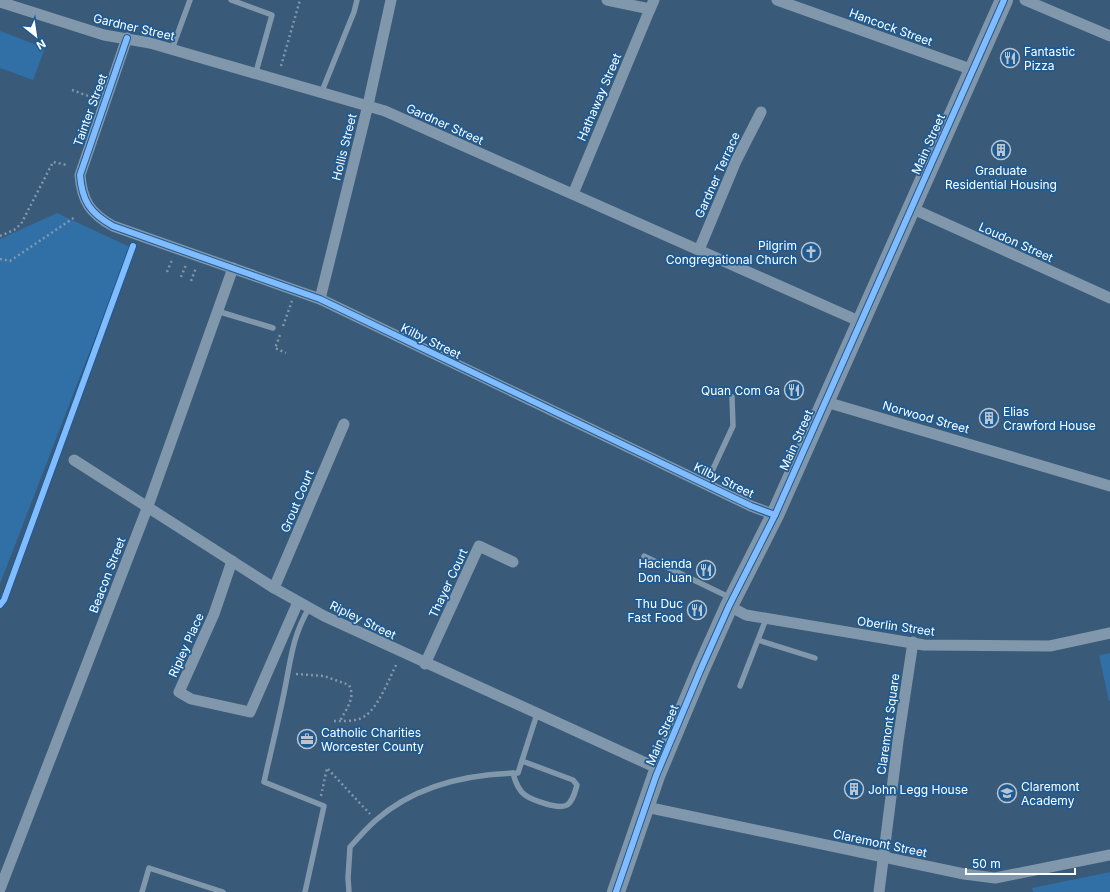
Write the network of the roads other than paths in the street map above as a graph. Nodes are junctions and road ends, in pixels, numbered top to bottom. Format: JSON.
{"nodes":[{"id":1,"x":190,"y":0,"type":"edge"},
{"id":2,"x":231,"y":0,"type":"edge"},
{"id":3,"x":357,"y":0,"type":"edge"},
{"id":4,"x":391,"y":0,"type":"edge"},
{"id":5,"x":607,"y":0,"type":"edge"},
{"id":6,"x":777,"y":0,"type":"edge"},
{"id":7,"x":1004,"y":0,"type":"edge"},
{"id":8,"x":1025,"y":0,"type":"edge"},
{"id":9,"x":0,"y":2,"type":"edge"},
{"id":10,"x":652,"y":5,"type":"edge"},
{"id":11,"x":1110,"y":36,"type":"edge"},
{"id":12,"x":127,"y":38,"type":"junction"},
{"id":13,"x":172,"y":49,"type":"junction"},
{"id":14,"x":973,"y":70,"type":"junction"},
{"id":15,"x":256,"y":72,"type":"junction"},
{"id":16,"x":322,"y":91,"type":"junction"},
{"id":17,"x":368,"y":105,"type":"junction"},
{"id":18,"x":761,"y":112,"type":"dead end"},
{"id":19,"x":81,"y":191,"type":"joint"},
{"id":20,"x":573,"y":194,"type":"junction"},
{"id":21,"x":911,"y":208,"type":"junction"},
{"id":22,"x":699,"y":250,"type":"junction"},
{"id":23,"x":233,"y":268,"type":"junction"},
{"id":24,"x":1110,"y":298,"type":"edge"},
{"id":25,"x":320,"y":299,"type":"junction"},
{"id":26,"x":217,"y":311,"type":"junction"},
{"id":27,"x":861,"y":322,"type":"junction"},
{"id":28,"x":273,"y":328,"type":"dead end"},
{"id":29,"x":732,"y":397,"type":"dead end"},
{"id":30,"x":826,"y":402,"type":"junction"},
{"id":31,"x":344,"y":424,"type":"dead end"},
{"id":32,"x":74,"y":460,"type":"dead end"},
{"id":33,"x":706,"y":484,"type":"junction"},
{"id":34,"x":1110,"y":486,"type":"edge"},
{"id":35,"x":148,"y":506,"type":"junction"},
{"id":36,"x":775,"y":515,"type":"junction"},
{"id":37,"x":644,"y":556,"type":"dead end"},
{"id":38,"x":232,"y":561,"type":"junction"},
{"id":39,"x":513,"y":562,"type":"dead end"},
{"id":40,"x":274,"y":588,"type":"junction"},
{"id":41,"x":298,"y":602,"type":"junction"},
{"id":42,"x":731,"y":602,"type":"junction"},
{"id":43,"x":309,"y":608,"type":"junction"},
{"id":44,"x":766,"y":619,"type":"junction"},
{"id":45,"x":1110,"y":633,"type":"edge"},
{"id":46,"x":758,"y":640,"type":"junction"},
{"id":47,"x":913,"y":642,"type":"junction"},
{"id":48,"x":816,"y":658,"type":"dead end"},
{"id":49,"x":425,"y":664,"type":"junction"},
{"id":50,"x":740,"y":686,"type":"dead end"},
{"id":51,"x":537,"y":714,"type":"junction"},
{"id":52,"x":522,"y":761,"type":"junction"},
{"id":53,"x":659,"y":769,"type":"junction"},
{"id":54,"x":513,"y":773,"type":"junction"},
{"id":55,"x":646,"y":807,"type":"junction"},
{"id":56,"x":1110,"y":855,"type":"edge"},
{"id":57,"x":883,"y":857,"type":"junction"},
{"id":58,"x":0,"y":889,"type":"edge"},
{"id":59,"x":142,"y":892,"type":"edge"},
{"id":60,"x":223,"y":892,"type":"edge"},
{"id":61,"x":305,"y":892,"type":"edge"},
{"id":62,"x":349,"y":892,"type":"edge"},
{"id":63,"x":616,"y":892,"type":"edge"},
{"id":64,"x":879,"y":892,"type":"edge"}],
"edges":[{"from":1,"to":13,"type":"lane"},
{"from":2,"to":15,"type":"lane"},
{"from":3,"to":16,"type":"lane"},
{"from":4,"to":17,"type":"street","name":"Hollis Street"},
{"from":5,"to":10,"type":"street"},
{"from":6,"to":14,"type":"street","name":"Hancock Street"},
{"from":7,"to":14,"type":"main road","name":"Main Street"},
{"from":8,"to":11,"type":"street"},
{"from":9,"to":12,"type":"street","name":"Gardner Street"},
{"from":10,"to":20,"type":"street","name":"Hathaway Street"},
{"from":12,"to":13,"type":"street","name":"Gardner Street"},
{"from":12,"to":19,"type":"street","name":"Tainter Street"},
{"from":13,"to":15,"type":"street","name":"Gardner Street"},
{"from":14,"to":21,"type":"main road","name":"Main Street"},
{"from":15,"to":16,"type":"street","name":"Gardner Street"},
{"from":16,"to":17,"type":"street","name":"Gardner Street"},
{"from":17,"to":20,"type":"street","name":"Gardner Street"},
{"from":17,"to":25,"type":"street","name":"Hollis Street"},
{"from":18,"to":22,"type":"street","name":"Gardner Terrace"},
{"from":19,"to":23,"type":"street","name":"Kilby Street"},
{"from":20,"to":22,"type":"street","name":"Gardner Street"},
{"from":21,"to":24,"type":"street","name":"Loudon Street"},
{"from":21,"to":27,"type":"main road","name":"Main Street"},
{"from":22,"to":27,"type":"street","name":"Gardner Street"},
{"from":23,"to":25,"type":"street","name":"Kilby Street"},
{"from":23,"to":26,"type":"street","name":"Beacon Street"},
{"from":25,"to":33,"type":"street","name":"Kilby Street"},
{"from":26,"to":28,"type":"lane"},
{"from":26,"to":35,"type":"street","name":"Beacon Street"},
{"from":27,"to":30,"type":"main road","name":"Main Street"},
{"from":29,"to":33,"type":"lane"},
{"from":30,"to":34,"type":"street","name":"Norwood Street"},
{"from":30,"to":36,"type":"main road","name":"Main Street"},
{"from":31,"to":40,"type":"street","name":"Grout Court"},
{"from":32,"to":35,"type":"street","name":"Ripley Street"},
{"from":33,"to":36,"type":"street","name":"Kilby Street"},
{"from":35,"to":38,"type":"street","name":"Ripley Street"},
{"from":35,"to":58,"type":"street","name":"Beacon Street"},
{"from":36,"to":42,"type":"main road","name":"Main Street"},
{"from":37,"to":42,"type":"lane"},
{"from":38,"to":40,"type":"street","name":"Ripley Street"},
{"from":38,"to":41,"type":"street","name":"Ripley Place"},
{"from":39,"to":49,"type":"street","name":"Thayer Court"},
{"from":40,"to":41,"type":"street","name":"Ripley Street"},
{"from":41,"to":43,"type":"street","name":"Ripley Street"},
{"from":42,"to":44,"type":"street","name":"Oberlin Street"},
{"from":42,"to":53,"type":"main road","name":"Main Street"},
{"from":43,"to":49,"type":"street","name":"Ripley Street"},
{"from":43,"to":61,"type":"lane"},
{"from":44,"to":46,"type":"lane"},
{"from":44,"to":47,"type":"street","name":"Oberlin Street"},
{"from":45,"to":47,"type":"street","name":"Oberlin Street"},
{"from":46,"to":48,"type":"lane"},
{"from":46,"to":50,"type":"lane"},
{"from":47,"to":57,"type":"street","name":"Claremont Square"},
{"from":49,"to":51,"type":"street","name":"Ripley Street"},
{"from":51,"to":52,"type":"lane"},
{"from":51,"to":53,"type":"street","name":"Ripley Street"},
{"from":52,"to":54,"type":"lane"},
{"from":52,"to":54,"type":"lane"},
{"from":53,"to":55,"type":"main road","name":"Main Street"},
{"from":54,"to":62,"type":"lane"},
{"from":55,"to":57,"type":"street","name":"Claremont Street"},
{"from":55,"to":63,"type":"main road","name":"Main Street"},
{"from":56,"to":57,"type":"street","name":"Claremont Street"},
{"from":57,"to":64,"type":"street","name":"Claremont Square"},
{"from":59,"to":60,"type":"lane"}]}
